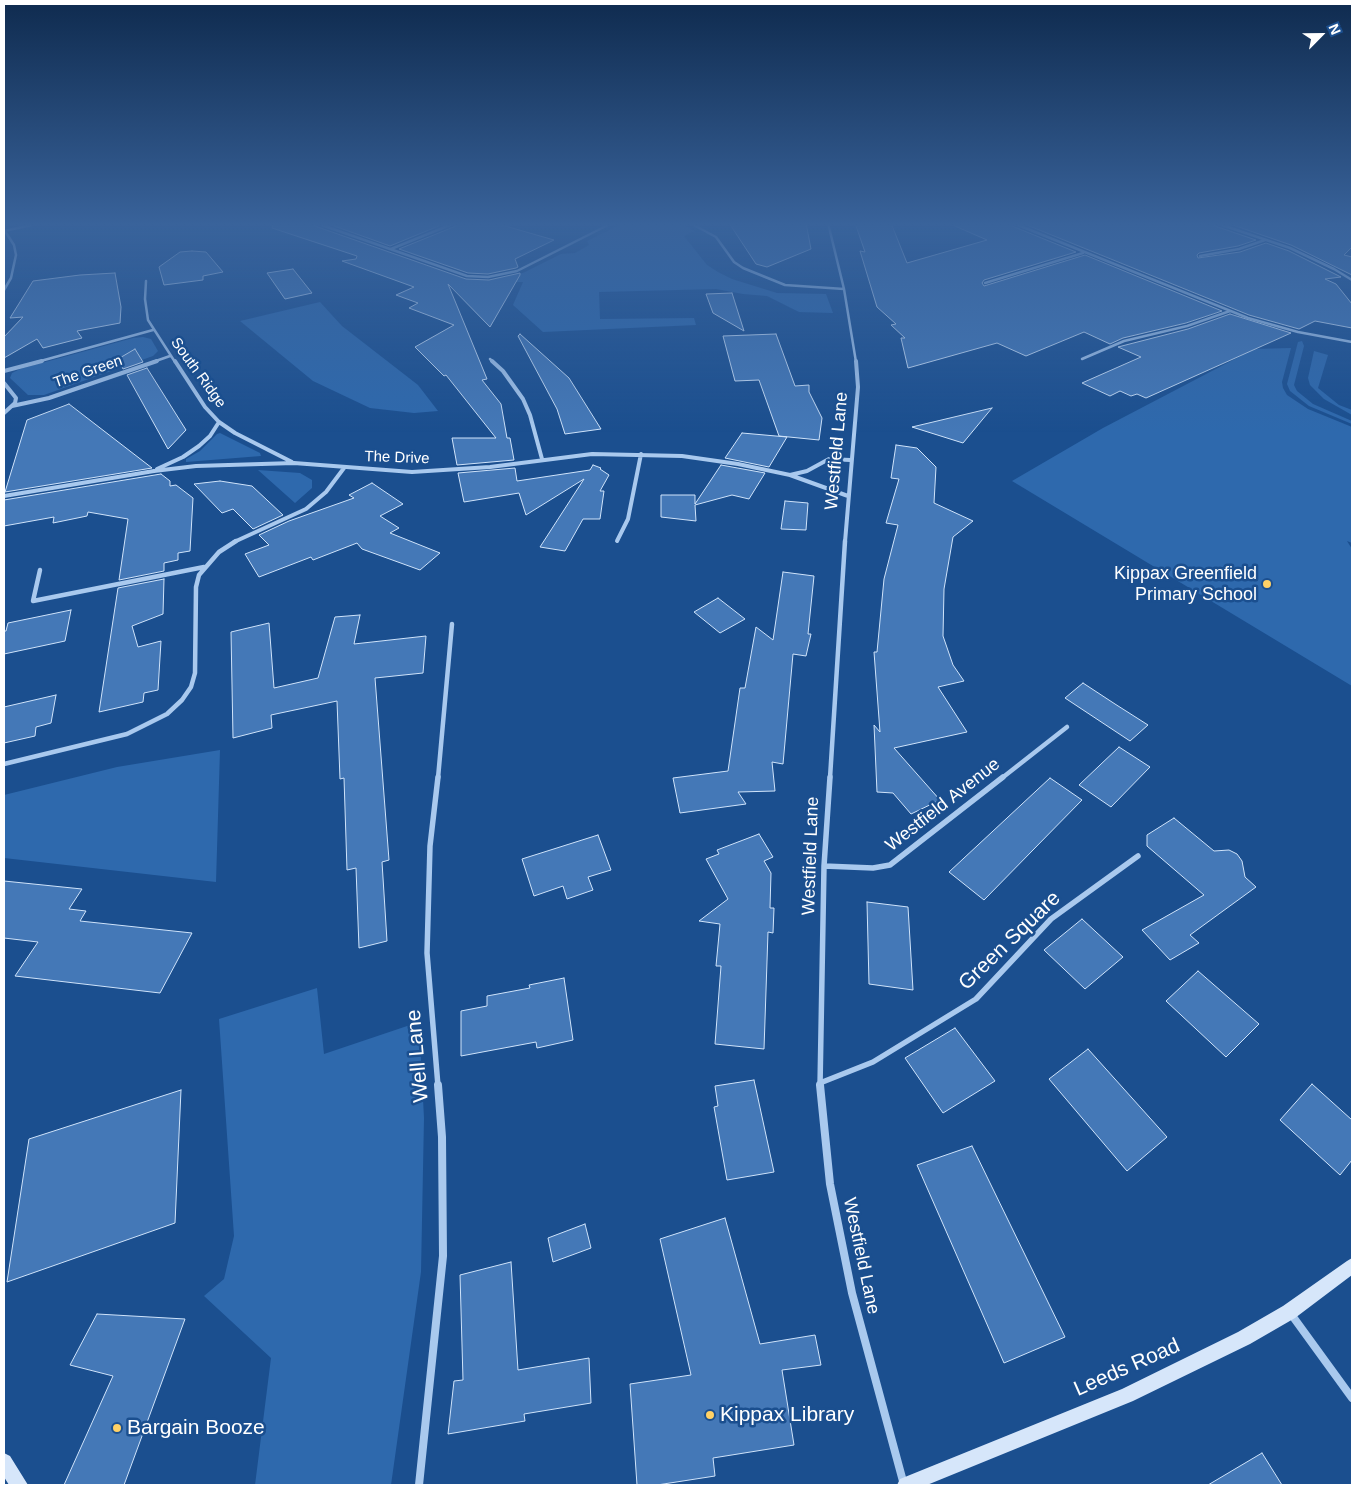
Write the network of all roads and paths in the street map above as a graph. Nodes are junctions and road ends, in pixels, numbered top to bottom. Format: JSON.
{"nodes":[{"id":1,"x":146,"y":292,"type":"edge"},
{"id":2,"x":845,"y":292,"type":"edge"},
{"id":3,"x":1185,"y":292,"type":"edge"},
{"id":4,"x":1231,"y":311,"type":"junction"},
{"id":5,"x":153,"y":330,"type":"junction"},
{"id":6,"x":1352,"y":342,"type":"edge"},
{"id":7,"x":170,"y":356,"type":"junction"},
{"id":8,"x":490,"y":359,"type":"dead end"},
{"id":9,"x":1082,"y":359,"type":"dead end"},
{"id":10,"x":4,"y":371,"type":"edge"},
{"id":11,"x":4,"y":383,"type":"edge"},
{"id":12,"x":12,"y":406,"type":"junction"},
{"id":13,"x":4,"y":413,"type":"edge"},
{"id":14,"x":219,"y":422,"type":"junction"},
{"id":15,"x":641,"y":454,"type":"junction"},
{"id":16,"x":542,"y":459,"type":"junction"},
{"id":17,"x":850,"y":460,"type":"junction"},
{"id":18,"x":294,"y":463,"type":"junction"},
{"id":19,"x":344,"y":468,"type":"junction"},
{"id":20,"x":154,"y":471,"type":"junction"},
{"id":21,"x":790,"y":475,"type":"junction"},
{"id":22,"x":4,"y":496,"type":"edge"},
{"id":23,"x":848,"y":496,"type":"junction"},
{"id":24,"x":617,"y":541,"type":"dead end"},
{"id":25,"x":204,"y":567,"type":"junction"},
{"id":26,"x":40,"y":570,"type":"dead end"},
{"id":27,"x":452,"y":624,"type":"dead end"},
{"id":28,"x":1067,"y":727,"type":"dead end"},
{"id":29,"x":4,"y":764,"type":"edge"},
{"id":30,"x":1138,"y":856,"type":"dead end"},
{"id":31,"x":824,"y":866,"type":"junction"},
{"id":32,"x":820,"y":1083,"type":"junction"},
{"id":33,"x":1352,"y":1266,"type":"edge"},
{"id":34,"x":1289,"y":1312,"type":"junction"},
{"id":35,"x":1352,"y":1398,"type":"edge"},
{"id":36,"x":4,"y":1462,"type":"edge"},
{"id":37,"x":19,"y":1485,"type":"edge"},
{"id":38,"x":419,"y":1485,"type":"edge"},
{"id":39,"x":905,"y":1485,"type":"edge"}],
"edges":[{"from":1,"to":5,"type":"street","name":"South Ridge"},
{"from":2,"to":17,"type":"street","name":"Westfield Lane"},
{"from":3,"to":4,"type":"street"},
{"from":4,"to":6,"type":"street"},
{"from":4,"to":9,"type":"street"},
{"from":5,"to":7,"type":"street","name":"South Ridge"},
{"from":5,"to":10,"type":"street","name":"The Green"},
{"from":7,"to":12,"type":"street","name":"The Green"},
{"from":7,"to":14,"type":"street","name":"South Ridge"},
{"from":8,"to":16,"type":"street"},
{"from":11,"to":12,"type":"street"},
{"from":12,"to":13,"type":"street"},
{"from":14,"to":18,"type":"street","name":"South Ridge"},
{"from":14,"to":20,"type":"street","name":"South Ridge"},
{"from":15,"to":16,"type":"street","name":"The Drive"},
{"from":15,"to":21,"type":"street","name":"The Drive"},
{"from":15,"to":24,"type":"street"},
{"from":16,"to":19,"type":"street","name":"The Drive"},
{"from":17,"to":21,"type":"street"},
{"from":17,"to":23,"type":"street","name":"Westfield Lane"},
{"from":18,"to":19,"type":"street","name":"The Drive"},
{"from":18,"to":20,"type":"street","name":"The Drive"},
{"from":19,"to":25,"type":"street"},
{"from":20,"to":22,"type":"street","name":"The Drive"},
{"from":21,"to":23,"type":"street","name":"The Drive"},
{"from":23,"to":31,"type":"street","name":"Westfield Lane"},
{"from":25,"to":26,"type":"street"},
{"from":25,"to":29,"type":"street"},
{"from":27,"to":38,"type":"street","name":"Well Lane"},
{"from":28,"to":31,"type":"street","name":"Westfield Avenue"},
{"from":30,"to":32,"type":"street","name":"Green Square"},
{"from":31,"to":32,"type":"street","name":"Westfield Lane"},
{"from":32,"to":39,"type":"street","name":"Westfield Lane"},
{"from":33,"to":34,"type":"main road","name":"Leeds Road"},
{"from":34,"to":35,"type":"street"},
{"from":34,"to":39,"type":"main road","name":"Leeds Road"},
{"from":36,"to":37,"type":"main road"}]}
